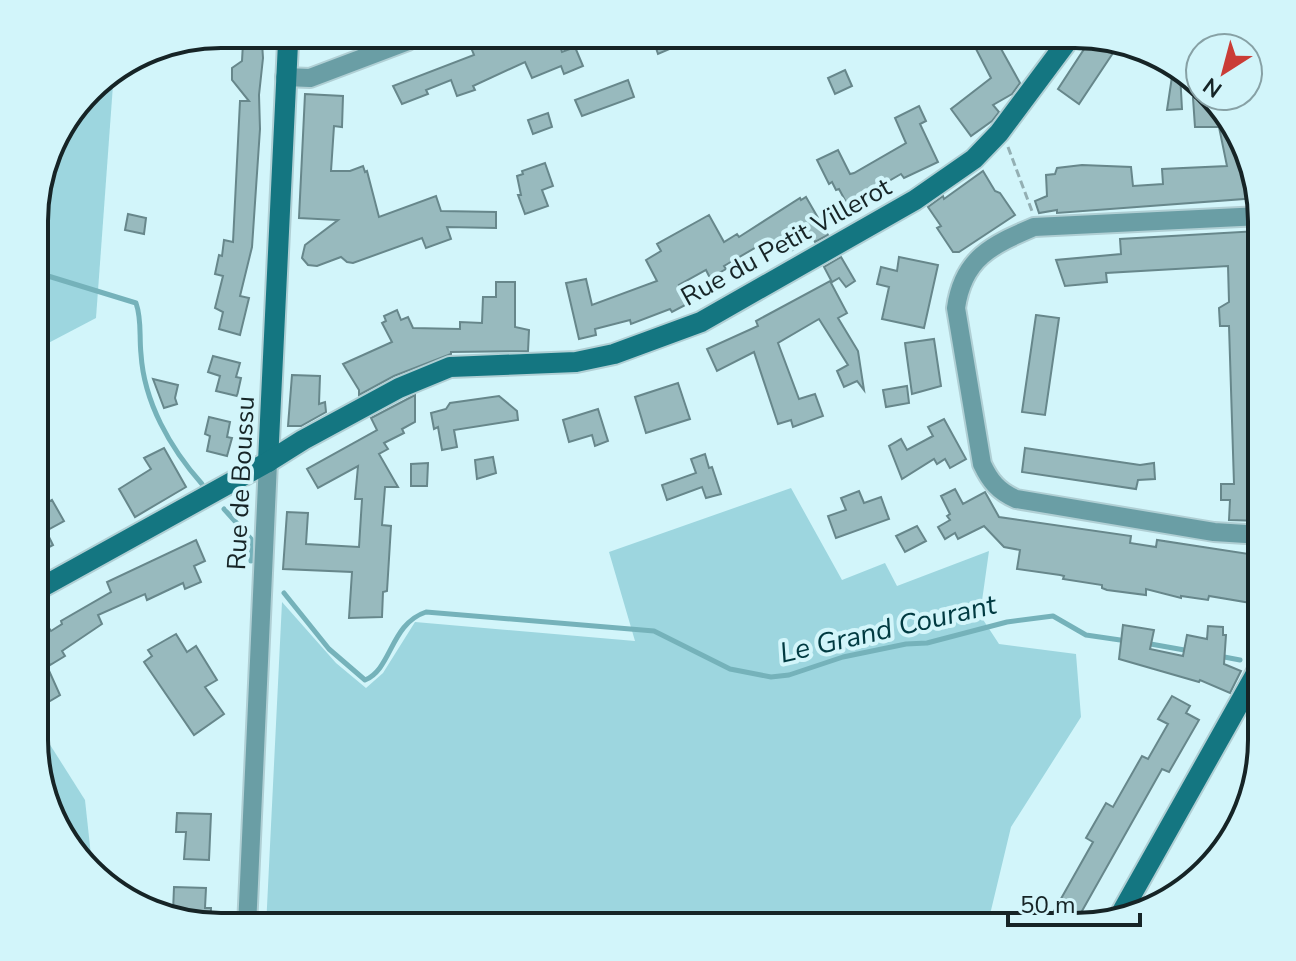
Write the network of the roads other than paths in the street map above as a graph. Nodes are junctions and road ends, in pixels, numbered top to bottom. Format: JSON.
{"nodes":[{"id":1,"x":288,"y":48,"type":"edge"},
{"id":2,"x":389,"y":48,"type":"edge"},
{"id":3,"x":1062,"y":48,"type":"edge"},
{"id":4,"x":285,"y":77,"type":"junction"},
{"id":5,"x":1248,"y":217,"type":"edge"},
{"id":6,"x":268,"y":462,"type":"junction"},
{"id":7,"x":1248,"y":534,"type":"edge"},
{"id":8,"x":48,"y":584,"type":"edge"},
{"id":9,"x":1248,"y":688,"type":"edge"},
{"id":10,"x":1125,"y":906,"type":"edge"},
{"id":11,"x":248,"y":913,"type":"edge"}],
"edges":[{"from":1,"to":4,"type":"street","name":"Rue de Boussu"},
{"from":2,"to":4,"type":"street"},
{"from":3,"to":6,"type":"street","name":"Rue du Petit Villerot"},
{"from":4,"to":6,"type":"street","name":"Rue de Boussu"},
{"from":5,"to":7,"type":"street"},
{"from":6,"to":8,"type":"street","name":"Rue du Petit Villerot"},
{"from":6,"to":11,"type":"street","name":"Rue de Boussu"},
{"from":9,"to":10,"type":"street"}]}
